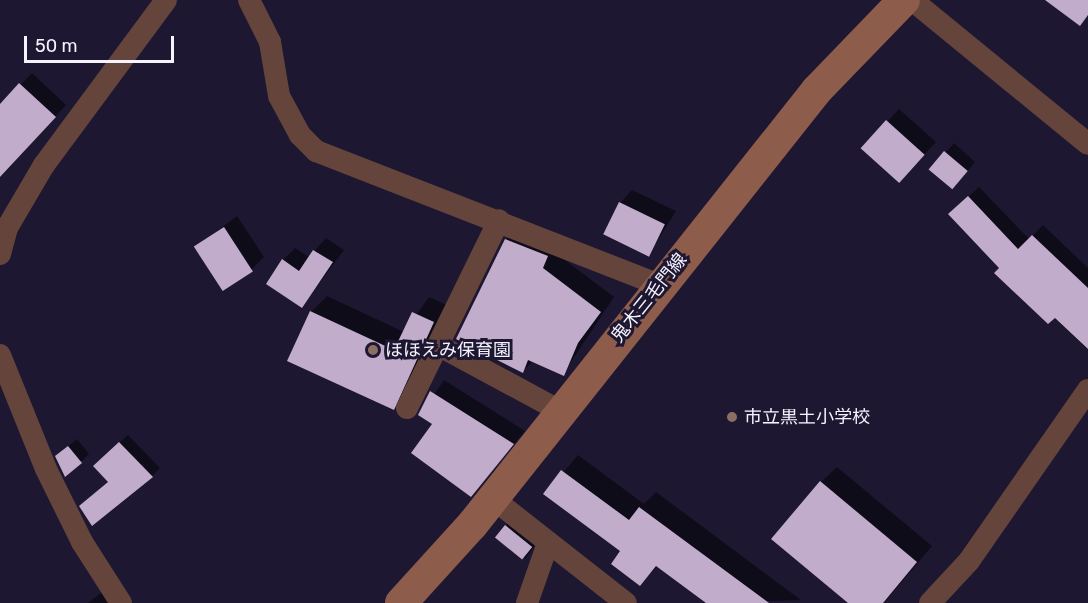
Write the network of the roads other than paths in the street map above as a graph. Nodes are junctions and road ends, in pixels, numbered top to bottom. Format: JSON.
{"nodes":[{"id":1,"x":166,"y":0,"type":"edge"},
{"id":2,"x":249,"y":0,"type":"edge"},
{"id":3,"x":904,"y":0,"type":"edge"},
{"id":4,"x":912,"y":0,"type":"edge"},
{"id":5,"x":1088,"y":144,"type":"edge"},
{"id":6,"x":499,"y":220,"type":"junction"},
{"id":7,"x":0,"y":254,"type":"edge"},
{"id":8,"x":659,"y":285,"type":"junction"},
{"id":9,"x":438,"y":345,"type":"junction"},
{"id":10,"x":0,"y":356,"type":"edge"},
{"id":11,"x":1088,"y":390,"type":"edge"},
{"id":12,"x":407,"y":408,"type":"dead end"},
{"id":13,"x":561,"y":411,"type":"junction"},
{"id":14,"x":492,"y":498,"type":"junction"},
{"id":15,"x":548,"y":543,"type":"junction"},
{"id":16,"x":121,"y":603,"type":"edge"},
{"id":17,"x":401,"y":603,"type":"edge"},
{"id":18,"x":527,"y":603,"type":"edge"},
{"id":19,"x":626,"y":603,"type":"edge"},
{"id":20,"x":930,"y":603,"type":"edge"}],
"edges":[{"from":1,"to":7,"type":"street"},
{"from":2,"to":6,"type":"street"},
{"from":3,"to":8,"type":"main road","name":"鬼木三毛門線"},
{"from":4,"to":5,"type":"street"},
{"from":6,"to":8,"type":"street"},
{"from":6,"to":9,"type":"street"},
{"from":8,"to":13,"type":"main road","name":"鬼木三毛門線"},
{"from":9,"to":12,"type":"street"},
{"from":9,"to":13,"type":"street"},
{"from":10,"to":16,"type":"street"},
{"from":11,"to":20,"type":"street"},
{"from":13,"to":14,"type":"main road","name":"鬼木三毛門線"},
{"from":14,"to":15,"type":"street"},
{"from":14,"to":17,"type":"main road","name":"鬼木三毛門線"},
{"from":15,"to":18,"type":"street"},
{"from":15,"to":19,"type":"street"}]}
